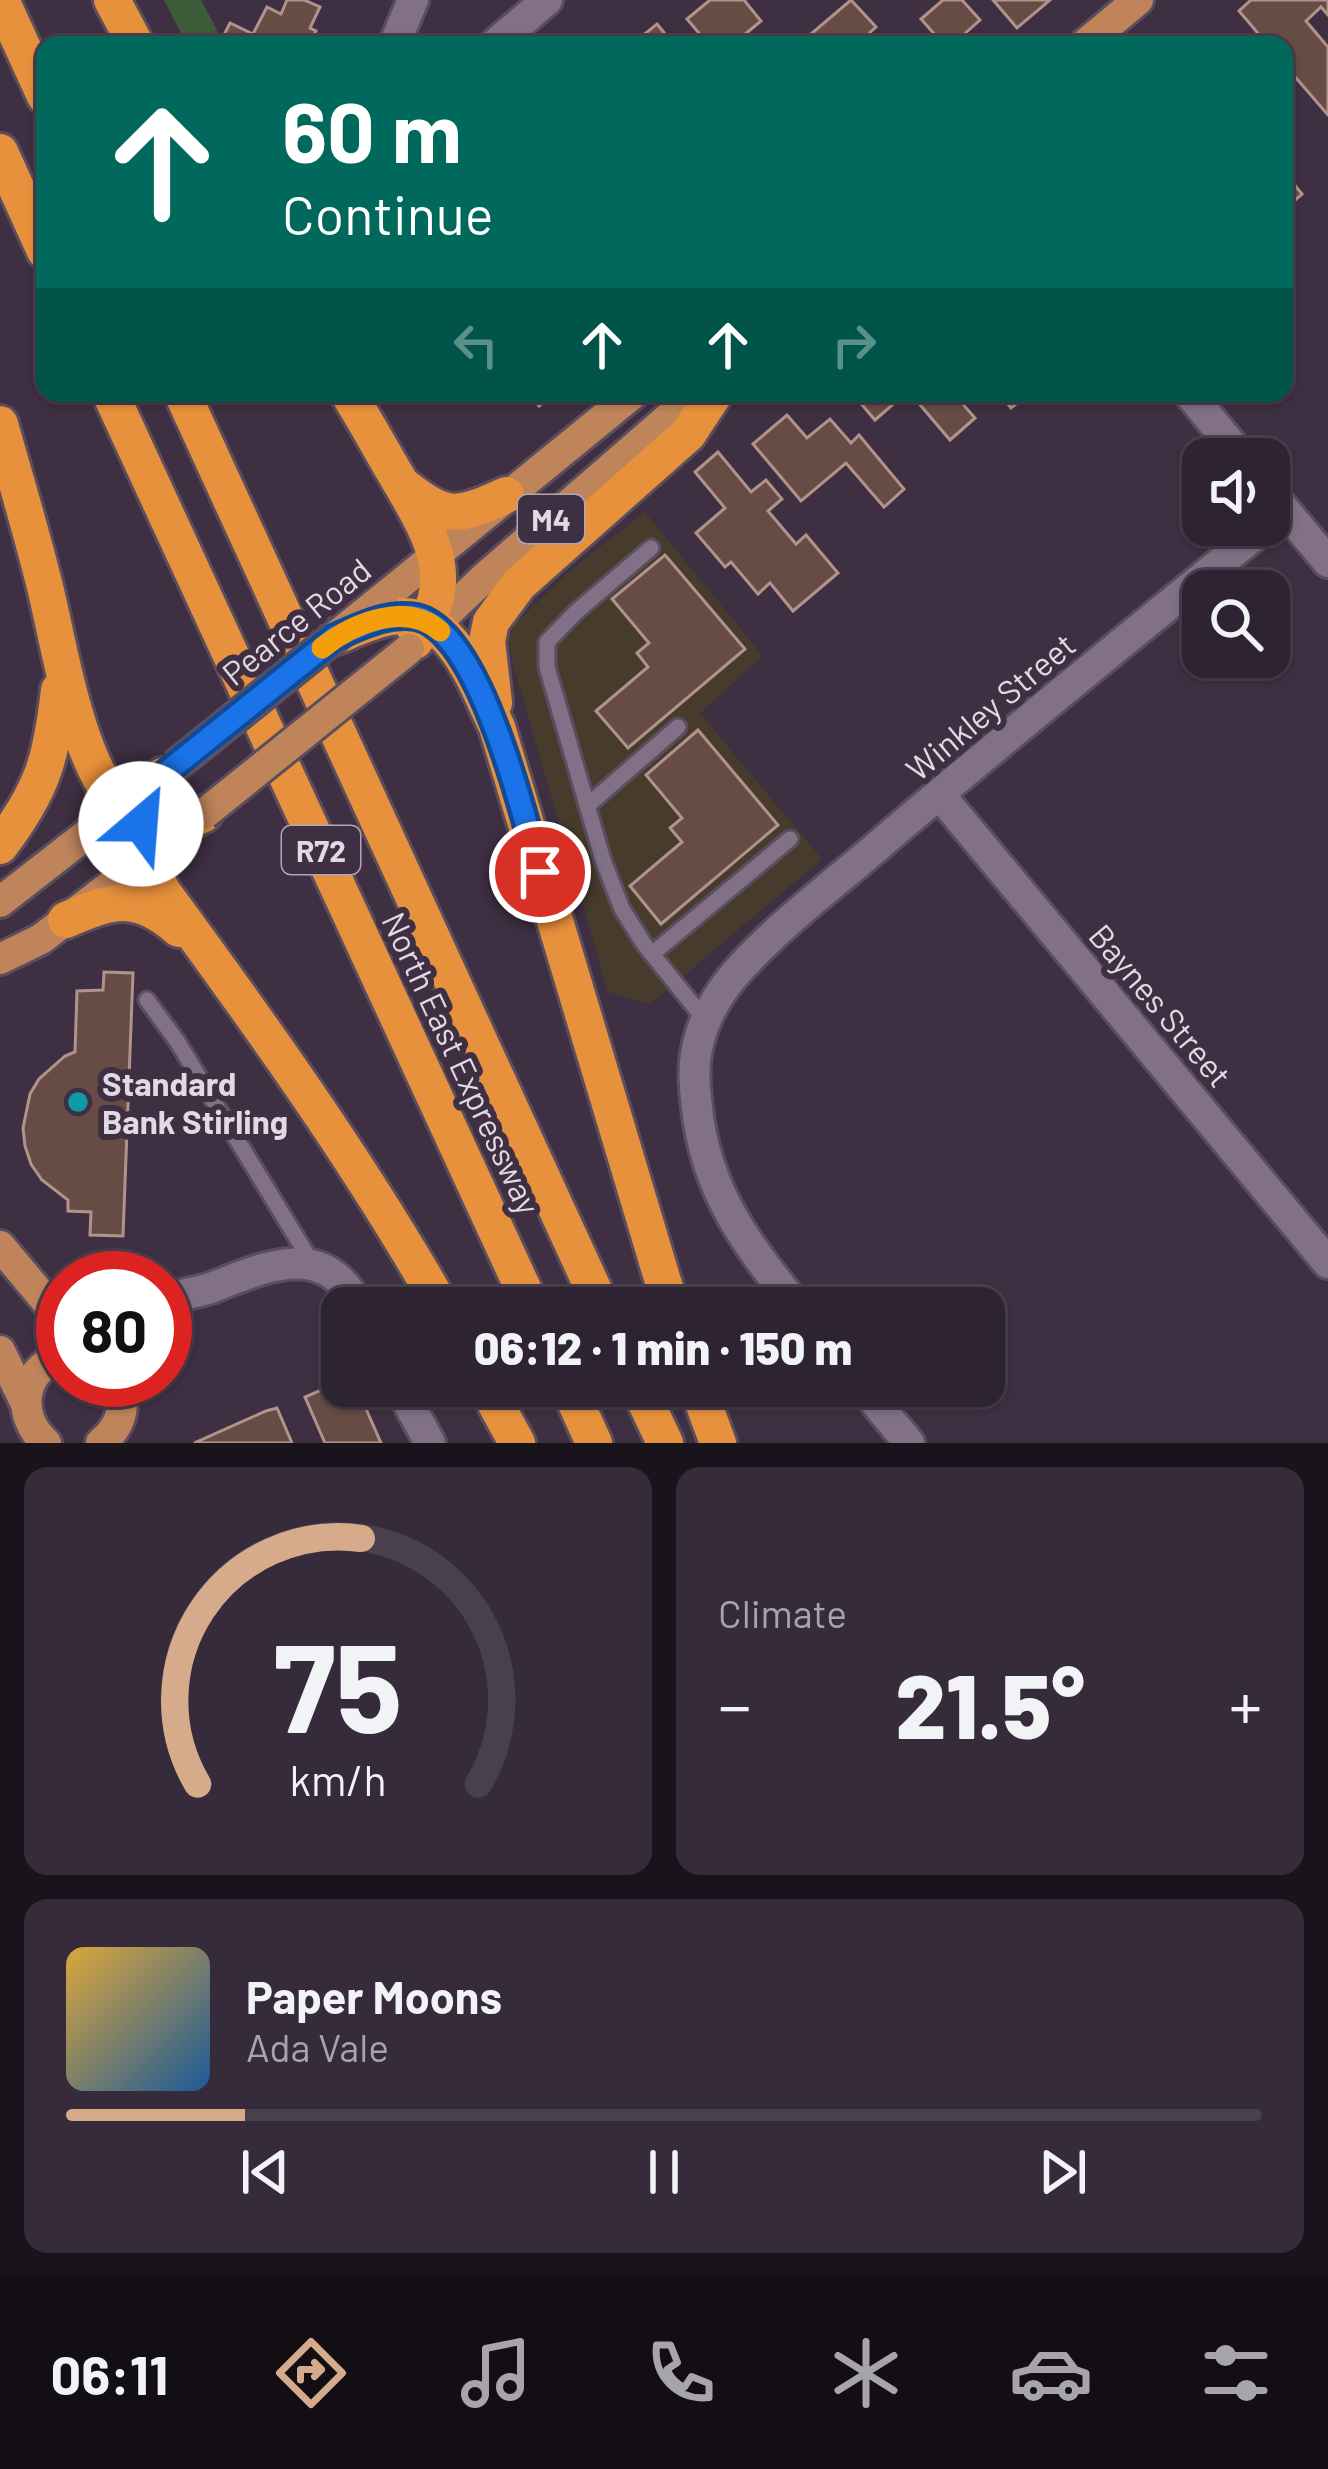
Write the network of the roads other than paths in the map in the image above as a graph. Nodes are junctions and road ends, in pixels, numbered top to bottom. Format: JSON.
{"nodes":[{"id":1,"x":1,"y":0,"type":"edge"},
{"id":2,"x":112,"y":0,"type":"edge"},
{"id":3,"x":412,"y":0,"type":"edge"},
{"id":4,"x":548,"y":0,"type":"edge"},
{"id":5,"x":1138,"y":0,"type":"edge"},
{"id":6,"x":131,"y":36,"type":"edge"},
{"id":7,"x":398,"y":36,"type":"edge"},
{"id":8,"x":505,"y":36,"type":"edge"},
{"id":9,"x":1095,"y":36,"type":"edge"},
{"id":10,"x":36,"y":76,"type":"edge"},
{"id":11,"x":0,"y":152,"type":"edge"},
{"id":12,"x":36,"y":231,"type":"edge"},
{"id":13,"x":114,"y":402,"type":"edge"},
{"id":14,"x":186,"y":402,"type":"edge"},
{"id":15,"x":353,"y":402,"type":"edge"},
{"id":16,"x":623,"y":402,"type":"edge"},
{"id":17,"x":687,"y":402,"type":"edge"},
{"id":18,"x":709,"y":402,"type":"edge"},
{"id":19,"x":1196,"y":402,"type":"edge"},
{"id":20,"x":0,"y":424,"type":"edge"},
{"id":21,"x":1226,"y":438,"type":"edge"},
{"id":22,"x":402,"y":485,"type":"junction"},
{"id":23,"x":506,"y":496,"type":"junction"},
{"id":24,"x":1290,"y":528,"type":"edge"},
{"id":25,"x":1232,"y":546,"type":"edge"},
{"id":26,"x":651,"y":548,"type":"dead end"},
{"id":27,"x":436,"y":553,"type":"junction"},
{"id":28,"x":1328,"y":562,"type":"edge"},
{"id":29,"x":386,"y":607,"type":"junction"},
{"id":30,"x":54,"y":628,"type":"junction"},
{"id":31,"x":424,"y":632,"type":"junction"},
{"id":32,"x":335,"y":637,"type":"joint"},
{"id":33,"x":679,"y":727,"type":"dead end"},
{"id":34,"x":497,"y":728,"type":"junction"},
{"id":35,"x":168,"y":771,"type":"joint"},
{"id":36,"x":939,"y":794,"type":"junction"},
{"id":37,"x":587,"y":806,"type":"junction"},
{"id":38,"x":204,"y":814,"type":"joint"},
{"id":39,"x":136,"y":830,"type":"junction"},
{"id":40,"x":790,"y":839,"type":"dead end"},
{"id":41,"x":0,"y":846,"type":"edge"},
{"id":42,"x":0,"y":902,"type":"edge"},
{"id":43,"x":54,"y":929,"type":"junction"},
{"id":44,"x":652,"y":954,"type":"junction"},
{"id":45,"x":0,"y":959,"type":"edge"},
{"id":46,"x":212,"y":960,"type":"junction"},
{"id":47,"x":0,"y":980,"type":"edge"},
{"id":48,"x":147,"y":1000,"type":"dead end"},
{"id":49,"x":705,"y":1020,"type":"junction"},
{"id":50,"x":0,"y":1246,"type":"edge"},
{"id":51,"x":1328,"y":1263,"type":"edge"},
{"id":52,"x":314,"y":1266,"type":"junction"},
{"id":53,"x":36,"y":1287,"type":"edge"},
{"id":54,"x":343,"y":1287,"type":"edge"},
{"id":55,"x":430,"y":1287,"type":"edge"},
{"id":56,"x":522,"y":1287,"type":"edge"},
{"id":57,"x":592,"y":1287,"type":"edge"},
{"id":58,"x":665,"y":1287,"type":"edge"},
{"id":59,"x":781,"y":1287,"type":"edge"},
{"id":60,"x":198,"y":1292,"type":"junction"},
{"id":61,"x":192,"y":1293,"type":"edge"},
{"id":62,"x":192,"y":1297,"type":"edge"},
{"id":63,"x":0,"y":1351,"type":"edge"},
{"id":64,"x":36,"y":1373,"type":"edge"},
{"id":65,"x":25,"y":1402,"type":"junction"},
{"id":66,"x":119,"y":1407,"type":"edge"},
{"id":67,"x":124,"y":1407,"type":"edge"},
{"id":68,"x":410,"y":1407,"type":"edge"},
{"id":69,"x":498,"y":1407,"type":"edge"},
{"id":70,"x":578,"y":1407,"type":"edge"},
{"id":71,"x":648,"y":1407,"type":"edge"},
{"id":72,"x":705,"y":1407,"type":"edge"},
{"id":73,"x":879,"y":1407,"type":"edge"},
{"id":74,"x":46,"y":1443,"type":"edge"},
{"id":75,"x":101,"y":1443,"type":"edge"},
{"id":76,"x":129,"y":1443,"type":"edge"},
{"id":77,"x":430,"y":1443,"type":"edge"},
{"id":78,"x":518,"y":1443,"type":"edge"},
{"id":79,"x":594,"y":1443,"type":"edge"},
{"id":80,"x":664,"y":1443,"type":"edge"},
{"id":81,"x":718,"y":1443,"type":"edge"},
{"id":82,"x":909,"y":1443,"type":"edge"}],
"edges":[{"from":1,"to":10,"type":"highway"},
{"from":2,"to":6,"type":"highway"},
{"from":3,"to":7,"type":"street"},
{"from":4,"to":8,"type":"street"},
{"from":5,"to":9,"type":"main road"},
{"from":11,"to":12,"type":"highway"},
{"from":13,"to":56,"type":"highway","name":"North East Expressway","number":"R72"},
{"from":14,"to":57,"type":"highway","name":"North East Expressway","number":"R72"},
{"from":15,"to":22,"type":"highway"},
{"from":16,"to":23,"type":"main road","name":"Pearce Road","number":"M4"},
{"from":17,"to":31,"type":"main road","number":"M4"},
{"from":18,"to":34,"type":"highway"},
{"from":19,"to":21,"type":"street"},
{"from":20,"to":30,"type":"highway"},
{"from":22,"to":23,"type":"highway"},
{"from":22,"to":27,"type":"highway"},
{"from":23,"to":27,"type":"main road","name":"Pearce Road","number":"M4"},
{"from":24,"to":28,"type":"street"},
{"from":25,"to":36,"type":"street","name":"Winkley Street"},
{"from":26,"to":37,"type":"lane"},
{"from":27,"to":29,"type":"main road","name":"Pearce Road","number":"M4"},
{"from":27,"to":31,"type":"highway"},
{"from":29,"to":31,"type":"highway"},
{"from":29,"to":32,"type":"highway","bridge":true},
{"from":30,"to":39,"type":"highway"},
{"from":30,"to":41,"type":"highway"},
{"from":31,"to":34,"type":"highway"},
{"from":31,"to":38,"type":"main road","number":"M4","bridge":true},
{"from":32,"to":35,"type":"main road","name":"Pearce Road","bridge":true},
{"from":33,"to":37,"type":"lane"},
{"from":34,"to":58,"type":"highway"},
{"from":35,"to":39,"type":"highway"},
{"from":36,"to":49,"type":"street","name":"Winkley Street"},
{"from":36,"to":51,"type":"street","name":"Baynes Street"},
{"from":37,"to":44,"type":"lane"},
{"from":38,"to":39,"type":"highway"},
{"from":39,"to":42,"type":"main road"},
{"from":39,"to":43,"type":"main road"},
{"from":39,"to":46,"type":"highway"},
{"from":40,"to":44,"type":"lane"},
{"from":43,"to":45,"type":"main road"},
{"from":43,"to":46,"type":"highway"},
{"from":43,"to":47,"type":"main road"},
{"from":44,"to":49,"type":"lane"},
{"from":46,"to":55,"type":"highway"},
{"from":48,"to":52,"type":"lane"},
{"from":49,"to":59,"type":"street"},
{"from":50,"to":53,"type":"main road"},
{"from":52,"to":54,"type":"street"},
{"from":52,"to":60,"type":"street"},
{"from":60,"to":61,"type":"street"},
{"from":60,"to":62,"type":"street"},
{"from":63,"to":65,"type":"main road"},
{"from":64,"to":65,"type":"main road"},
{"from":65,"to":74,"type":"main road"},
{"from":66,"to":75,"type":"main road"},
{"from":67,"to":76,"type":"main road"},
{"from":68,"to":77,"type":"street"},
{"from":69,"to":78,"type":"highway"},
{"from":70,"to":79,"type":"highway"},
{"from":71,"to":80,"type":"highway"},
{"from":72,"to":81,"type":"highway"},
{"from":73,"to":82,"type":"street"}]}
